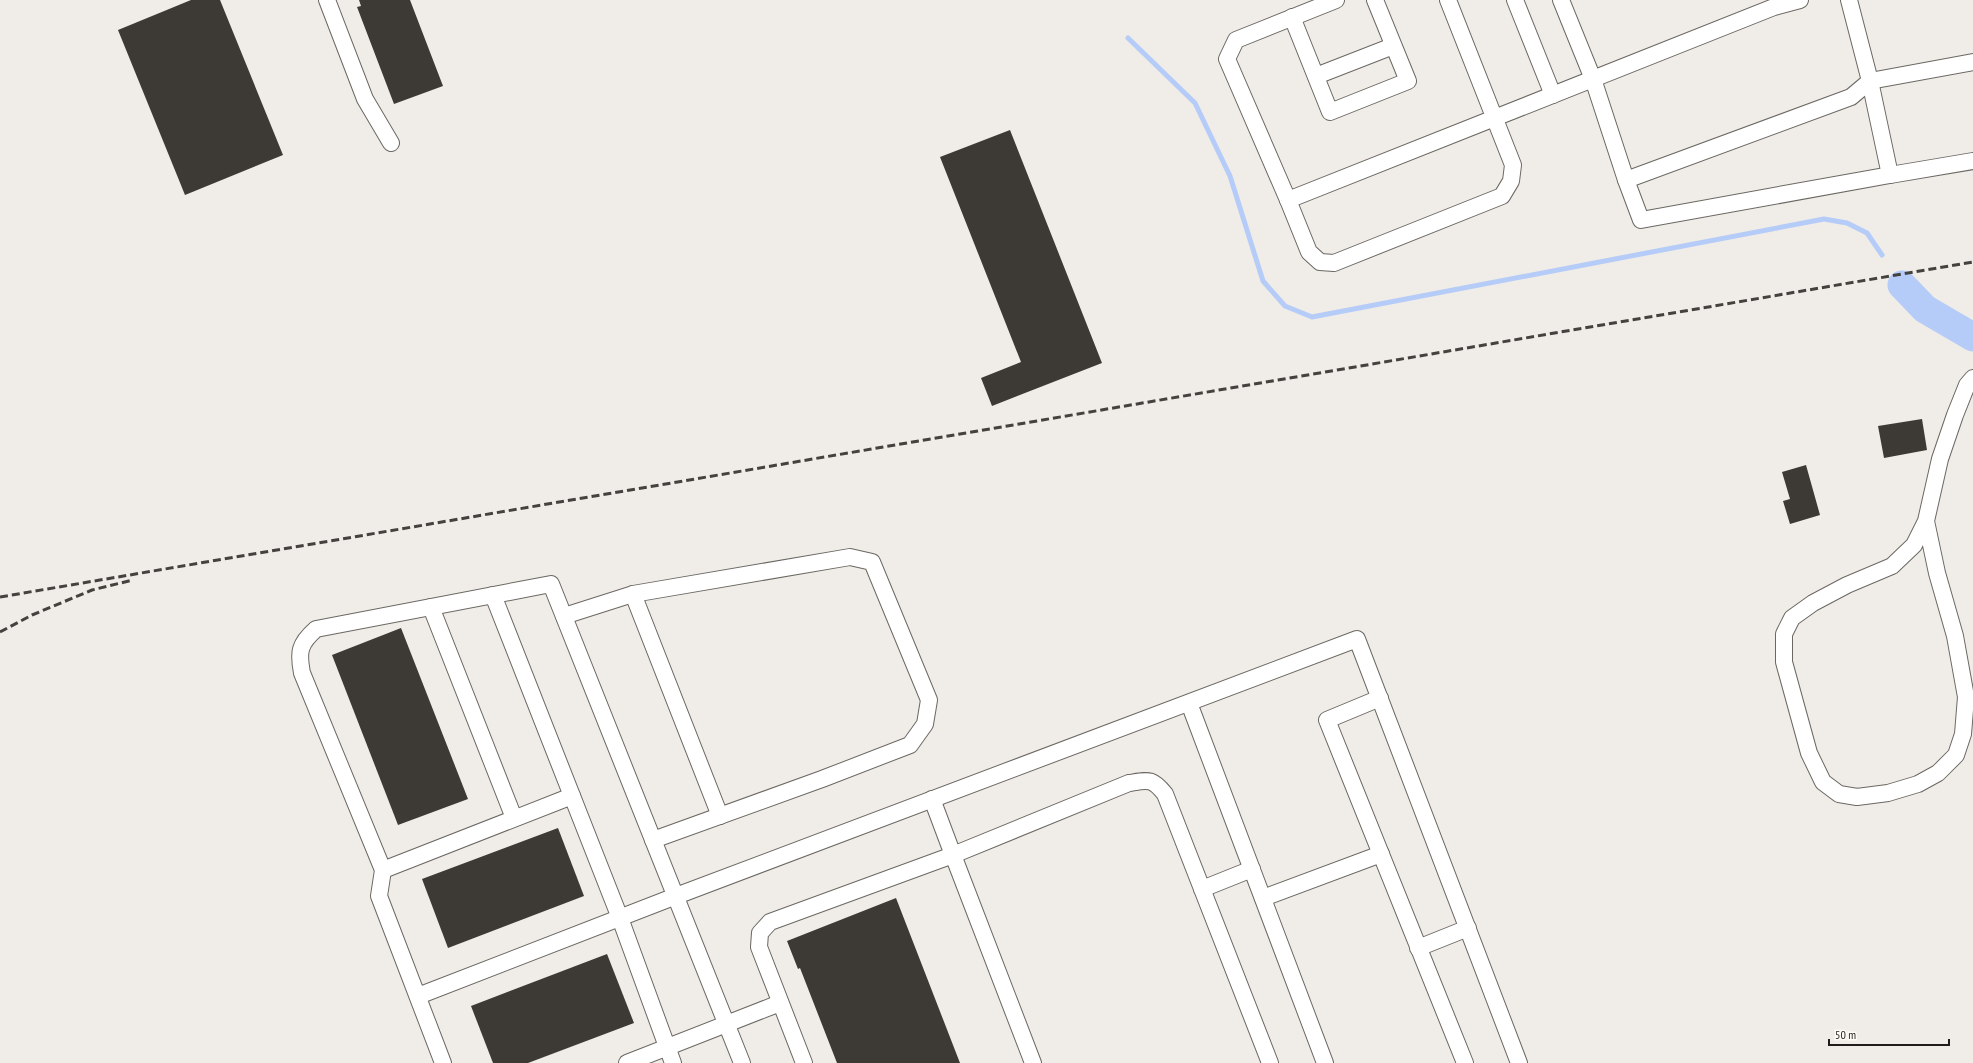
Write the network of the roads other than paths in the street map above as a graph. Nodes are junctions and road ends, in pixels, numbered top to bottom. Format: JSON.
{"nodes":[{"id":1,"x":327,"y":0,"type":"edge"},
{"id":2,"x":1336,"y":0,"type":"edge"},
{"id":3,"x":1375,"y":0,"type":"edge"},
{"id":4,"x":1448,"y":0,"type":"edge"},
{"id":5,"x":1515,"y":0,"type":"edge"},
{"id":6,"x":1561,"y":0,"type":"edge"},
{"id":7,"x":1800,"y":0,"type":"edge"},
{"id":8,"x":1849,"y":0,"type":"edge"},
{"id":9,"x":1292,"y":17,"type":"junction"},
{"id":10,"x":1393,"y":46,"type":"junction"},
{"id":11,"x":1973,"y":62,"type":"edge"},
{"id":12,"x":1316,"y":76,"type":"junction"},
{"id":13,"x":1593,"y":79,"type":"junction"},
{"id":14,"x":1870,"y":81,"type":"junction"},
{"id":15,"x":1553,"y":94,"type":"junction"},
{"id":16,"x":1496,"y":117,"type":"junction"},
{"id":17,"x":391,"y":143,"type":"dead end"},
{"id":18,"x":1973,"y":161,"type":"edge"},
{"id":19,"x":1890,"y":175,"type":"junction"},
{"id":20,"x":1626,"y":180,"type":"junction"},
{"id":21,"x":1288,"y":200,"type":"junction"},
{"id":22,"x":1973,"y":378,"type":"edge"},
{"id":23,"x":1926,"y":521,"type":"junction"},
{"id":24,"x":633,"y":594,"type":"junction"},
{"id":25,"x":493,"y":595,"type":"junction"},
{"id":26,"x":432,"y":607,"type":"junction"},
{"id":27,"x":564,"y":616,"type":"junction"},
{"id":28,"x":1380,"y":698,"type":"junction"},
{"id":29,"x":1189,"y":703,"type":"junction"},
{"id":30,"x":572,"y":796,"type":"junction"},
{"id":31,"x":932,"y":800,"type":"junction"},
{"id":32,"x":720,"y":816,"type":"junction"},
{"id":33,"x":514,"y":818,"type":"junction"},
{"id":34,"x":653,"y":840,"type":"junction"},
{"id":35,"x":1381,"y":854,"type":"junction"},
{"id":36,"x":953,"y":855,"type":"junction"},
{"id":37,"x":1252,"y":869,"type":"junction"},
{"id":38,"x":383,"y":870,"type":"junction"},
{"id":39,"x":1202,"y":889,"type":"junction"},
{"id":40,"x":676,"y":896,"type":"junction"},
{"id":41,"x":1263,"y":898,"type":"junction"},
{"id":42,"x":620,"y":918,"type":"junction"},
{"id":43,"x":1468,"y":928,"type":"junction"},
{"id":44,"x":1418,"y":948,"type":"junction"},
{"id":45,"x":418,"y":996,"type":"junction"},
{"id":46,"x":780,"y":1002,"type":"junction"},
{"id":47,"x":727,"y":1024,"type":"junction"},
{"id":48,"x":667,"y":1047,"type":"junction"},
{"id":49,"x":444,"y":1063,"type":"edge"},
{"id":50,"x":627,"y":1063,"type":"edge"},
{"id":51,"x":673,"y":1063,"type":"edge"},
{"id":52,"x":742,"y":1063,"type":"edge"},
{"id":53,"x":804,"y":1063,"type":"edge"},
{"id":54,"x":1033,"y":1063,"type":"edge"},
{"id":55,"x":1270,"y":1063,"type":"edge"},
{"id":56,"x":1325,"y":1063,"type":"edge"},
{"id":57,"x":1465,"y":1063,"type":"edge"},
{"id":58,"x":1519,"y":1063,"type":"edge"}],
"edges":[{"from":1,"to":17,"type":"lane"},
{"from":2,"to":9,"type":"lane"},
{"from":3,"to":10,"type":"lane"},
{"from":4,"to":16,"type":"lane"},
{"from":5,"to":15,"type":"lane"},
{"from":6,"to":13,"type":"lane"},
{"from":7,"to":13,"type":"lane"},
{"from":8,"to":14,"type":"lane"},
{"from":9,"to":12,"type":"lane"},
{"from":9,"to":21,"type":"lane"},
{"from":10,"to":12,"type":"lane"},
{"from":10,"to":12,"type":"lane"},
{"from":11,"to":14,"type":"lane"},
{"from":13,"to":15,"type":"lane"},
{"from":13,"to":20,"type":"lane"},
{"from":14,"to":19,"type":"lane"},
{"from":14,"to":20,"type":"lane"},
{"from":15,"to":16,"type":"lane"},
{"from":16,"to":21,"type":"lane"},
{"from":16,"to":21,"type":"lane"},
{"from":18,"to":19,"type":"lane"},
{"from":19,"to":20,"type":"lane"},
{"from":22,"to":23,"type":"lane"},
{"from":23,"to":23,"type":"lane"},
{"from":24,"to":27,"type":"lane"},
{"from":24,"to":32,"type":"lane"},
{"from":24,"to":32,"type":"lane"},
{"from":25,"to":26,"type":"lane"},
{"from":25,"to":27,"type":"lane"},
{"from":25,"to":30,"type":"lane"},
{"from":26,"to":33,"type":"lane"},
{"from":26,"to":38,"type":"lane"},
{"from":27,"to":34,"type":"lane"},
{"from":28,"to":29,"type":"lane"},
{"from":28,"to":35,"type":"lane"},
{"from":28,"to":43,"type":"lane"},
{"from":29,"to":31,"type":"lane"},
{"from":29,"to":37,"type":"lane"},
{"from":30,"to":33,"type":"lane"},
{"from":30,"to":42,"type":"lane"},
{"from":31,"to":36,"type":"lane"},
{"from":31,"to":40,"type":"lane"},
{"from":32,"to":34,"type":"lane"},
{"from":33,"to":38,"type":"lane"},
{"from":34,"to":40,"type":"lane"},
{"from":35,"to":41,"type":"lane"},
{"from":35,"to":44,"type":"lane"},
{"from":36,"to":39,"type":"lane"},
{"from":36,"to":46,"type":"lane"},
{"from":36,"to":54,"type":"lane"},
{"from":37,"to":39,"type":"lane"},
{"from":37,"to":41,"type":"lane"},
{"from":38,"to":45,"type":"lane"},
{"from":39,"to":55,"type":"lane"},
{"from":40,"to":42,"type":"lane"},
{"from":40,"to":47,"type":"lane"},
{"from":41,"to":56,"type":"lane"},
{"from":42,"to":45,"type":"lane"},
{"from":42,"to":48,"type":"lane"},
{"from":43,"to":44,"type":"lane"},
{"from":43,"to":58,"type":"lane"},
{"from":44,"to":57,"type":"lane"},
{"from":45,"to":49,"type":"lane"},
{"from":46,"to":47,"type":"lane"},
{"from":46,"to":53,"type":"lane"},
{"from":47,"to":48,"type":"lane"},
{"from":47,"to":52,"type":"lane"},
{"from":48,"to":50,"type":"lane"},
{"from":48,"to":51,"type":"lane"}]}
